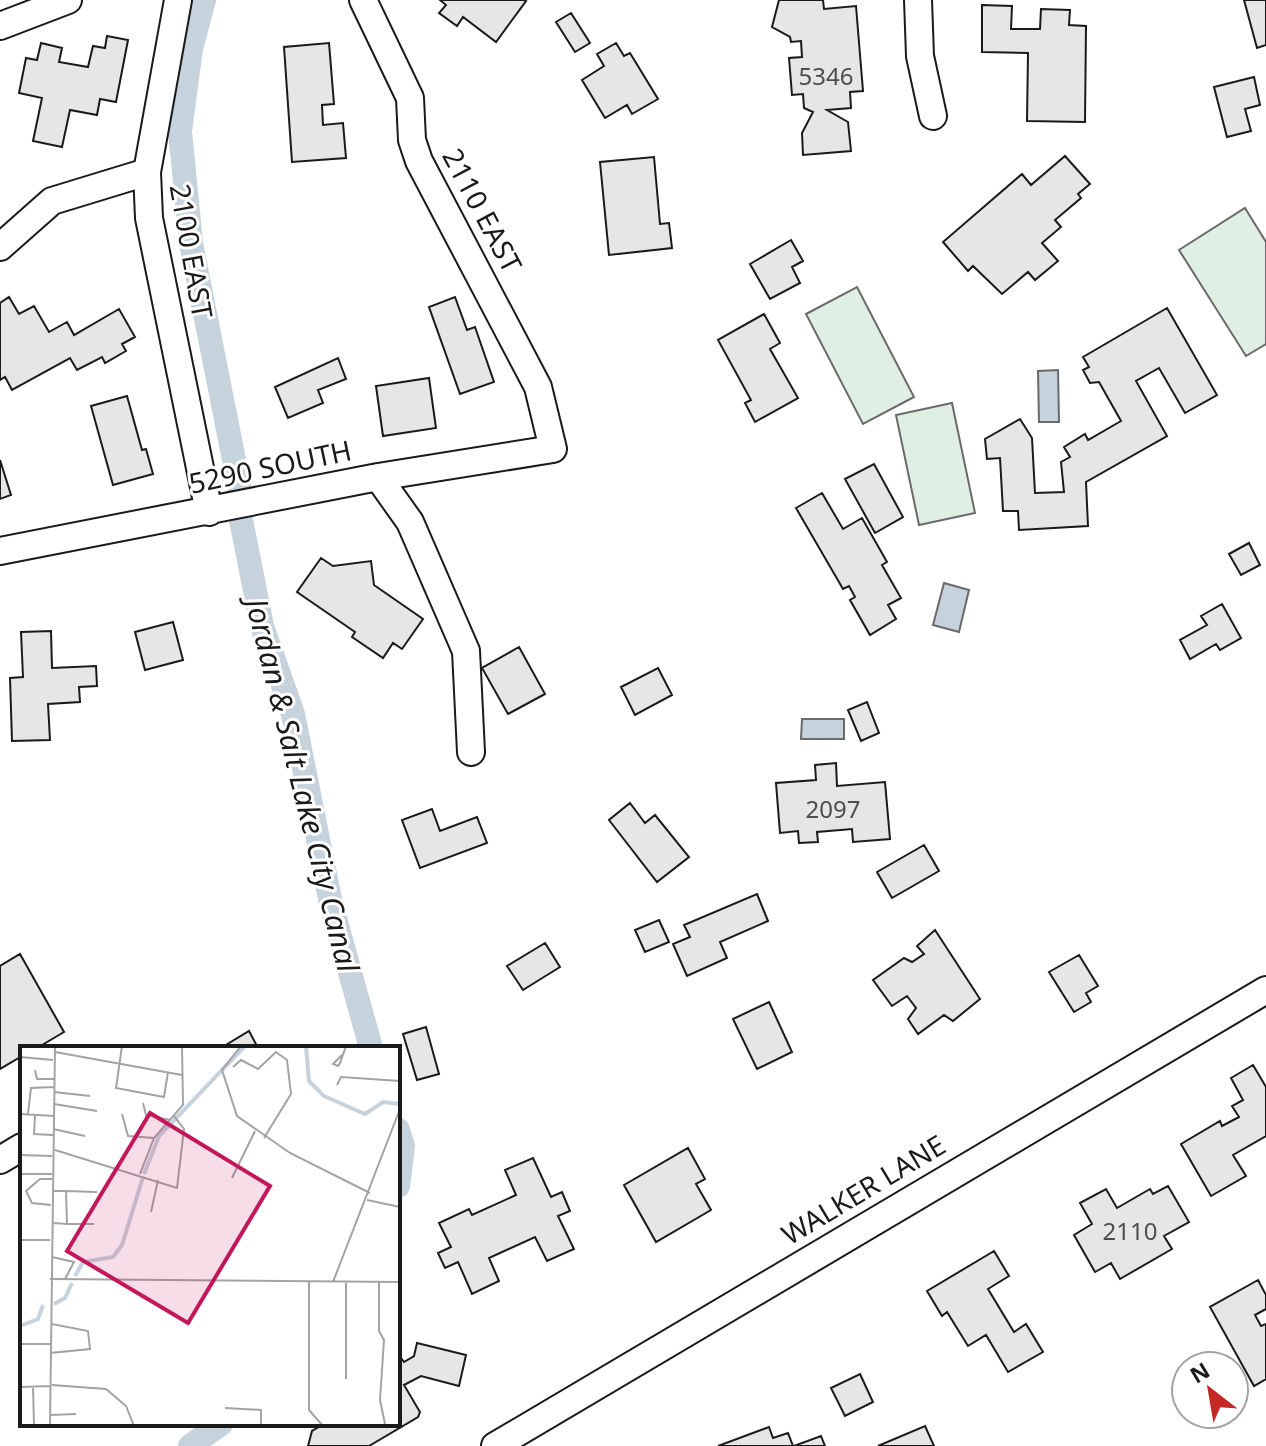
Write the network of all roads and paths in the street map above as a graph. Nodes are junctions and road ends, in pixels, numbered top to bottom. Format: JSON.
{"nodes":[{"id":1,"x":68,"y":0,"type":"edge"},
{"id":2,"x":178,"y":0,"type":"edge"},
{"id":3,"x":363,"y":0,"type":"edge"},
{"id":4,"x":918,"y":0,"type":"edge"},
{"id":5,"x":0,"y":26,"type":"edge"},
{"id":6,"x":933,"y":116,"type":"dead end"},
{"id":7,"x":147,"y":172,"type":"junction"},
{"id":8,"x":0,"y":247,"type":"edge"},
{"id":9,"x":553,"y":449,"type":"joint"},
{"id":10,"x":378,"y":477,"type":"junction"},
{"id":11,"x":232,"y":507,"type":"junction"},
{"id":12,"x":0,"y":551,"type":"edge"},
{"id":13,"x":471,"y":752,"type":"dead end"},
{"id":14,"x":1266,"y":990,"type":"edge"},
{"id":15,"x":20,"y":1148,"type":"edge"},
{"id":16,"x":0,"y":1160,"type":"edge"},
{"id":17,"x":495,"y":1446,"type":"edge"}],
"edges":[{"from":1,"to":5,"type":"street"},
{"from":2,"to":7,"type":"street","name":"2100 EAST"},
{"from":3,"to":9,"type":"street","name":"2110 EAST"},
{"from":4,"to":6,"type":"street"},
{"from":7,"to":8,"type":"street"},
{"from":7,"to":11,"type":"street","name":"2100 EAST"},
{"from":9,"to":10,"type":"street","name":"5290 SOUTH"},
{"from":10,"to":11,"type":"street","name":"5290 SOUTH"},
{"from":10,"to":13,"type":"street"},
{"from":11,"to":12,"type":"street","name":"5290 SOUTH"},
{"from":14,"to":17,"type":"street","name":"WALKER LANE"},
{"from":15,"to":16,"type":"street"}]}
